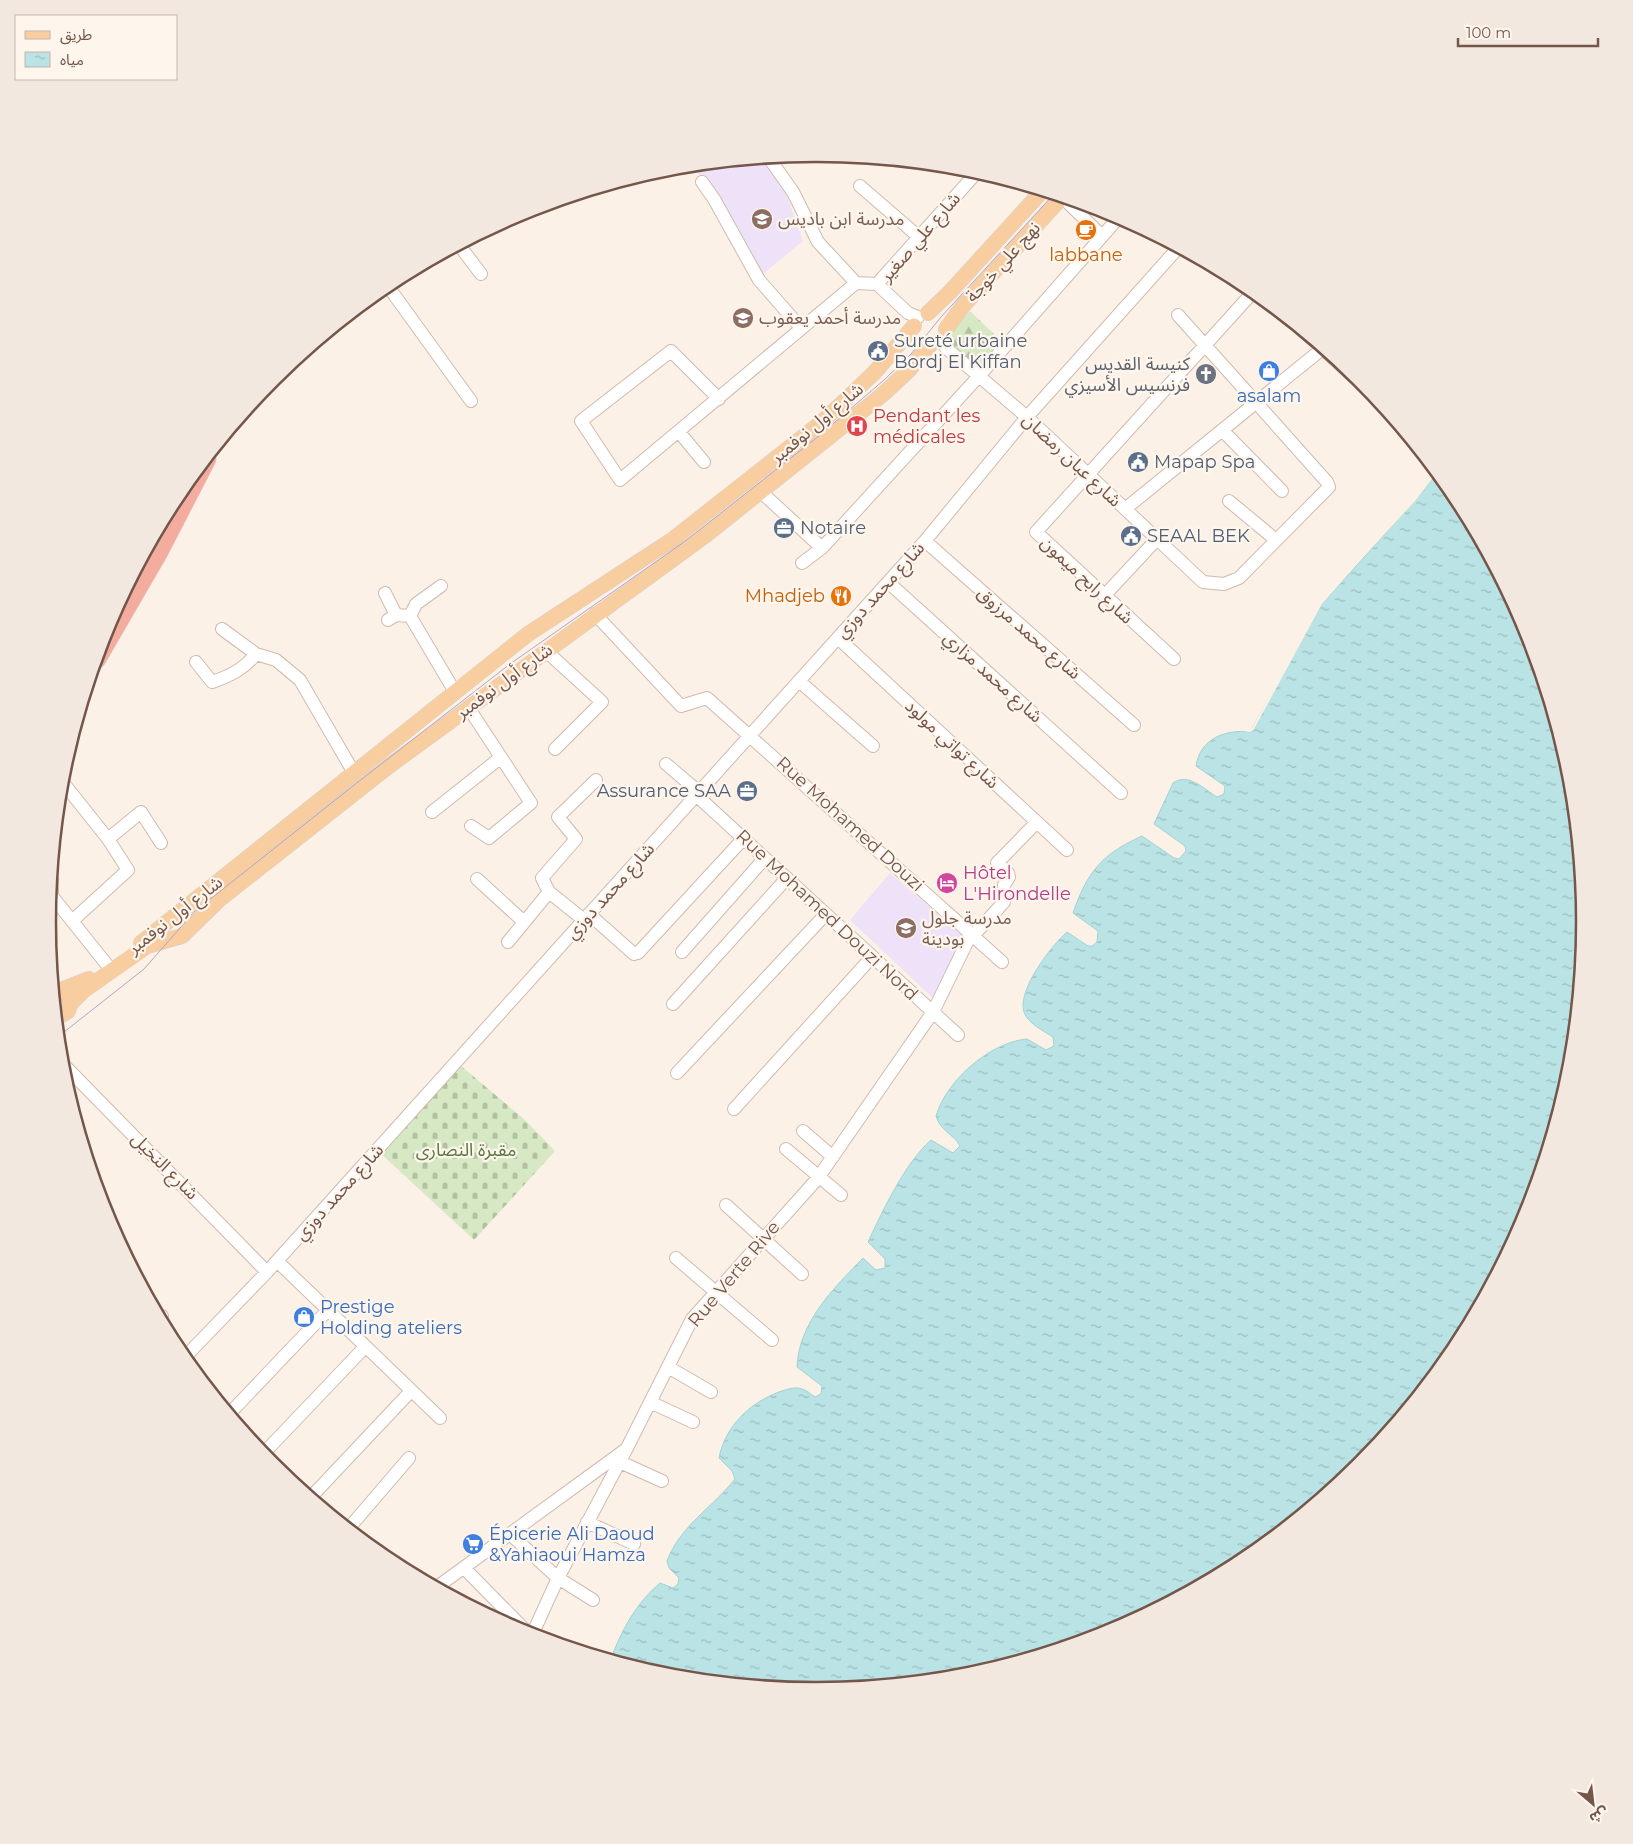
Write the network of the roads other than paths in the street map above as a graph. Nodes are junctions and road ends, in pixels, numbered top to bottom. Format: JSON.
{"nodes":[{"id":1,"x":772,"y":163,"type":"edge"},
{"id":2,"x":972,"y":178,"type":"edge"},
{"id":3,"x":702,"y":182,"type":"dead end"},
{"id":4,"x":860,"y":186,"type":"dead end"},
{"id":5,"x":1038,"y":195,"type":"edge"},
{"id":6,"x":1058,"y":201,"type":"edge"},
{"id":7,"x":1071,"y":206,"type":"edge"},
{"id":8,"x":1114,"y":223,"type":"edge"},
{"id":9,"x":1102,"y":236,"type":"junction"},
{"id":10,"x":919,"y":237,"type":"junction"},
{"id":11,"x":462,"y":250,"type":"edge"},
{"id":12,"x":1175,"y":252,"type":"edge"},
{"id":13,"x":481,"y":274,"type":"dead end"},
{"id":14,"x":856,"y":283,"type":"junction"},
{"id":15,"x":877,"y":284,"type":"junction"},
{"id":16,"x":392,"y":292,"type":"edge"},
{"id":17,"x":1249,"y":297,"type":"edge"},
{"id":18,"x":1178,"y":315,"type":"dead end"},
{"id":19,"x":920,"y":319,"type":"junction"},
{"id":20,"x":801,"y":328,"type":"junction"},
{"id":21,"x":939,"y":337,"type":"junction"},
{"id":22,"x":1205,"y":344,"type":"junction"},
{"id":23,"x":1320,"y":352,"type":"edge"},
{"id":24,"x":979,"y":376,"type":"junction"},
{"id":25,"x":719,"y":399,"type":"junction"},
{"id":26,"x":471,"y":401,"type":"dead end"},
{"id":27,"x":1257,"y":402,"type":"junction"},
{"id":28,"x":1027,"y":417,"type":"junction"},
{"id":29,"x":1222,"y":430,"type":"junction"},
{"id":30,"x":679,"y":432,"type":"junction"},
{"id":31,"x":704,"y":462,"type":"dead end"},
{"id":32,"x":1088,"y":474,"type":"junction"},
{"id":33,"x":760,"y":491,"type":"junction"},
{"id":34,"x":1282,"y":491,"type":"dead end"},
{"id":35,"x":188,"y":494,"type":"edge"},
{"id":36,"x":1229,"y":501,"type":"dead end"},
{"id":37,"x":1125,"y":509,"type":"junction"},
{"id":38,"x":1158,"y":538,"type":"junction"},
{"id":39,"x":1276,"y":540,"type":"junction"},
{"id":40,"x":925,"y":541,"type":"junction"},
{"id":41,"x":822,"y":548,"type":"junction"},
{"id":42,"x":802,"y":562,"type":"dead end"},
{"id":43,"x":888,"y":582,"type":"junction"},
{"id":44,"x":441,"y":586,"type":"dead end"},
{"id":45,"x":384,"y":593,"type":"dead end"},
{"id":46,"x":1104,"y":596,"type":"junction"},
{"id":47,"x":595,"y":614,"type":"junction"},
{"id":48,"x":410,"y":616,"type":"junction"},
{"id":49,"x":117,"y":624,"type":"edge"},
{"id":50,"x":222,"y":629,"type":"dead end"},
{"id":51,"x":838,"y":638,"type":"junction"},
{"id":52,"x":546,"y":651,"type":"junction"},
{"id":53,"x":256,"y":654,"type":"junction"},
{"id":54,"x":1174,"y":660,"type":"dead end"},
{"id":55,"x":196,"y":662,"type":"dead end"},
{"id":56,"x":799,"y":680,"type":"junction"},
{"id":57,"x":455,"y":692,"type":"junction"},
{"id":58,"x":468,"y":707,"type":"junction"},
{"id":59,"x":1134,"y":725,"type":"dead end"},
{"id":60,"x":751,"y":734,"type":"junction"},
{"id":61,"x":873,"y":746,"type":"dead end"},
{"id":62,"x":555,"y":749,"type":"dead end"},
{"id":63,"x":500,"y":758,"type":"junction"},
{"id":64,"x":666,"y":764,"type":"dead end"},
{"id":65,"x":354,"y":773,"type":"junction"},
{"id":66,"x":596,"y":780,"type":"dead end"},
{"id":67,"x":69,"y":789,"type":"edge"},
{"id":68,"x":698,"y":793,"type":"junction"},
{"id":69,"x":1121,"y":793,"type":"dead end"},
{"id":70,"x":432,"y":812,"type":"dead end"},
{"id":71,"x":1037,"y":822,"type":"junction"},
{"id":72,"x":471,"y":826,"type":"dead end"},
{"id":73,"x":744,"y":838,"type":"junction"},
{"id":74,"x":108,"y":839,"type":"junction"},
{"id":75,"x":161,"y":842,"type":"dead end"},
{"id":76,"x":1067,"y":850,"type":"dead end"},
{"id":77,"x":765,"y":858,"type":"junction"},
{"id":78,"x":787,"y":878,"type":"junction"},
{"id":79,"x":477,"y":880,"type":"dead end"},
{"id":80,"x":549,"y":892,"type":"junction"},
{"id":81,"x":57,"y":902,"type":"edge"},
{"id":82,"x":826,"y":914,"type":"junction"},
{"id":83,"x":586,"y":917,"type":"junction"},
{"id":84,"x":72,"y":920,"type":"junction"},
{"id":85,"x":524,"y":922,"type":"junction"},
{"id":86,"x":972,"y":935,"type":"junction"},
{"id":87,"x":508,"y":942,"type":"dead end"},
{"id":88,"x":682,"y":952,"type":"dead end"},
{"id":89,"x":872,"y":957,"type":"junction"},
{"id":90,"x":1002,"y":962,"type":"dead end"},
{"id":91,"x":108,"y":966,"type":"junction"},
{"id":92,"x":60,"y":989,"type":"edge"},
{"id":93,"x":60,"y":991,"type":"edge"},
{"id":94,"x":71,"y":1003,"type":"junction"},
{"id":95,"x":673,"y":1004,"type":"dead end"},
{"id":96,"x":933,"y":1012,"type":"junction"},
{"id":97,"x":62,"y":1015,"type":"edge"},
{"id":98,"x":958,"y":1035,"type":"dead end"},
{"id":99,"x":72,"y":1073,"type":"edge"},
{"id":100,"x":677,"y":1073,"type":"dead end"},
{"id":101,"x":734,"y":1109,"type":"dead end"},
{"id":102,"x":803,"y":1131,"type":"dead end"},
{"id":103,"x":786,"y":1149,"type":"dead end"},
{"id":104,"x":833,"y":1157,"type":"junction"},
{"id":105,"x":818,"y":1178,"type":"junction"},
{"id":106,"x":841,"y":1195,"type":"dead end"},
{"id":107,"x":726,"y":1205,"type":"dead end"},
{"id":108,"x":763,"y":1238,"type":"junction"},
{"id":109,"x":676,"y":1258,"type":"dead end"},
{"id":110,"x":277,"y":1261,"type":"junction"},
{"id":111,"x":267,"y":1272,"type":"junction"},
{"id":112,"x":802,"y":1274,"type":"dead end"},
{"id":113,"x":716,"y":1293,"type":"junction"},
{"id":114,"x":328,"y":1309,"type":"junction"},
{"id":115,"x":772,"y":1340,"type":"dead end"},
{"id":116,"x":365,"y":1347,"type":"junction"},
{"id":117,"x":190,"y":1352,"type":"edge"},
{"id":118,"x":668,"y":1367,"type":"junction"},
{"id":119,"x":411,"y":1391,"type":"junction"},
{"id":120,"x":711,"y":1392,"type":"dead end"},
{"id":121,"x":650,"y":1402,"type":"junction"},
{"id":122,"x":233,"y":1409,"type":"edge"},
{"id":123,"x":440,"y":1418,"type":"dead end"},
{"id":124,"x":693,"y":1422,"type":"dead end"},
{"id":125,"x":268,"y":1448,"type":"edge"},
{"id":126,"x":627,"y":1448,"type":"junction"},
{"id":127,"x":409,"y":1458,"type":"dead end"},
{"id":128,"x":620,"y":1462,"type":"junction"},
{"id":129,"x":662,"y":1480,"type":"dead end"},
{"id":130,"x":314,"y":1493,"type":"edge"},
{"id":131,"x":588,"y":1522,"type":"junction"},
{"id":132,"x":353,"y":1524,"type":"edge"},
{"id":133,"x":510,"y":1534,"type":"junction"},
{"id":134,"x":634,"y":1544,"type":"dead end"},
{"id":135,"x":464,"y":1568,"type":"junction"},
{"id":136,"x":558,"y":1578,"type":"junction"},
{"id":137,"x":442,"y":1583,"type":"edge"},
{"id":138,"x":593,"y":1600,"type":"dead end"},
{"id":139,"x":515,"y":1619,"type":"edge"},
{"id":140,"x":535,"y":1627,"type":"edge"}],
"edges":[{"from":1,"to":14,"type":"street"},
{"from":2,"to":10,"type":"street","name":"شارع علي صغير"},
{"from":3,"to":20,"type":"street"},
{"from":4,"to":10,"type":"street"},
{"from":5,"to":19,"type":"main road","name":"نهج علي خوجة"},
{"from":6,"to":21,"type":"main road","name":"نهج علي خوجة"},
{"from":7,"to":9,"type":"street"},
{"from":8,"to":9,"type":"street"},
{"from":9,"to":24,"type":"street"},
{"from":10,"to":15,"type":"street","name":"شارع علي صغير"},
{"from":11,"to":13,"type":"street"},
{"from":12,"to":28,"type":"street","name":"شارع محمد دوزي"},
{"from":14,"to":15,"type":"street"},
{"from":14,"to":20,"type":"street"},
{"from":15,"to":19,"type":"street","name":"شارع علي صغير"},
{"from":16,"to":26,"type":"street"},
{"from":17,"to":22,"type":"street"},
{"from":18,"to":22,"type":"street"},
{"from":19,"to":21,"type":"main road"},
{"from":19,"to":21,"type":"main road"},
{"from":19,"to":57,"type":"main road","name":"شارع أول نوفمبر"},
{"from":20,"to":25,"type":"street"},
{"from":21,"to":24,"type":"street","name":"شارع عبان رمضان"},
{"from":21,"to":33,"type":"main road","name":"شارع أول نوفمبر"},
{"from":22,"to":27,"type":"street"},
{"from":22,"to":32,"type":"street"},
{"from":23,"to":27,"type":"street"},
{"from":24,"to":28,"type":"street","name":"شارع عبان رمضان"},
{"from":24,"to":41,"type":"street"},
{"from":25,"to":30,"type":"street"},
{"from":25,"to":30,"type":"street"},
{"from":27,"to":29,"type":"street"},
{"from":27,"to":39,"type":"street"},
{"from":28,"to":32,"type":"street","name":"شارع عبان رمضان"},
{"from":28,"to":40,"type":"street","name":"شارع محمد دوزي"},
{"from":29,"to":34,"type":"street"},
{"from":29,"to":37,"type":"street"},
{"from":30,"to":31,"type":"street"},
{"from":32,"to":37,"type":"street","name":"شارع عبان رمضان"},
{"from":32,"to":46,"type":"street","name":"شارع رابح ميمون"},
{"from":33,"to":41,"type":"street"},
{"from":33,"to":47,"type":"main road","name":"شارع أول نوفمبر"},
{"from":35,"to":49,"type":"highway"},
{"from":36,"to":39,"type":"street"},
{"from":37,"to":38,"type":"street","name":"شارع عبان رمضان"},
{"from":38,"to":39,"type":"street","name":"شارع عبان رمضان"},
{"from":38,"to":46,"type":"street"},
{"from":40,"to":43,"type":"street","name":"شارع محمد دوزي"},
{"from":40,"to":59,"type":"street","name":"شارع محمد مرزوق"},
{"from":41,"to":42,"type":"street"},
{"from":43,"to":51,"type":"street","name":"شارع محمد دوزي"},
{"from":43,"to":69,"type":"street","name":"شارع محمد مزاري"},
{"from":44,"to":48,"type":"street"},
{"from":45,"to":48,"type":"street"},
{"from":46,"to":54,"type":"street","name":"شارع رابح ميمون"},
{"from":47,"to":52,"type":"main road","name":"شارع أول نوفمبر"},
{"from":47,"to":60,"type":"street","name":"Rue Mohamed Douzi"},
{"from":48,"to":57,"type":"street"},
{"from":50,"to":53,"type":"street"},
{"from":51,"to":56,"type":"street","name":"شارع محمد دوزي"},
{"from":51,"to":71,"type":"street","name":"شارع تواتي مولود"},
{"from":52,"to":58,"type":"main road","name":"شارع أول نوفمبر"},
{"from":52,"to":62,"type":"street"},
{"from":53,"to":55,"type":"street"},
{"from":53,"to":65,"type":"street"},
{"from":56,"to":60,"type":"street","name":"شارع محمد دوزي"},
{"from":56,"to":61,"type":"street"},
{"from":57,"to":65,"type":"main road","name":"شارع أول نوفمبر"},
{"from":58,"to":63,"type":"street"},
{"from":58,"to":94,"type":"main road","name":"شارع أول نوفمبر"},
{"from":60,"to":68,"type":"street","name":"شارع محمد دوزي"},
{"from":60,"to":86,"type":"street","name":"Rue Mohamed Douzi"},
{"from":63,"to":70,"type":"street"},
{"from":63,"to":72,"type":"street"},
{"from":64,"to":68,"type":"street","name":"Rue Mohamed Douzi Nord"},
{"from":65,"to":91,"type":"main road","name":"شارع أول نوفمبر"},
{"from":66,"to":80,"type":"street"},
{"from":67,"to":74,"type":"street"},
{"from":68,"to":73,"type":"street","name":"Rue Mohamed Douzi Nord"},
{"from":68,"to":83,"type":"street","name":"شارع محمد دوزي"},
{"from":71,"to":76,"type":"street","name":"شارع تواتي مولود"},
{"from":71,"to":86,"type":"street","name":"Rue Verte Rive"},
{"from":73,"to":77,"type":"street","name":"Rue Mohamed Douzi Nord"},
{"from":73,"to":83,"type":"street"},
{"from":74,"to":75,"type":"street"},
{"from":74,"to":84,"type":"street"},
{"from":77,"to":78,"type":"street","name":"Rue Mohamed Douzi Nord"},
{"from":77,"to":88,"type":"street"},
{"from":78,"to":82,"type":"street","name":"Rue Mohamed Douzi Nord"},
{"from":78,"to":95,"type":"street"},
{"from":79,"to":85,"type":"street"},
{"from":80,"to":83,"type":"street"},
{"from":80,"to":85,"type":"street"},
{"from":81,"to":84,"type":"street"},
{"from":82,"to":89,"type":"street","name":"Rue Mohamed Douzi Nord"},
{"from":82,"to":100,"type":"street"},
{"from":83,"to":110,"type":"street","name":"شارع محمد دوزي"},
{"from":84,"to":91,"type":"street"},
{"from":85,"to":87,"type":"street"},
{"from":86,"to":90,"type":"street","name":"Rue Mohamed Douzi"},
{"from":86,"to":96,"type":"street","name":"Rue Verte Rive"},
{"from":89,"to":96,"type":"street","name":"Rue Mohamed Douzi Nord"},
{"from":89,"to":101,"type":"street"},
{"from":91,"to":92,"type":"main road","name":"شارع أول نوفمبر"},
{"from":93,"to":94,"type":"main road"},
{"from":94,"to":97,"type":"main road","name":"شارع أول نوفمبر"},
{"from":96,"to":98,"type":"street","name":"Rue Mohamed Douzi Nord"},
{"from":96,"to":104,"type":"street","name":"Rue Verte Rive"},
{"from":99,"to":111,"type":"street","name":"شارع النخيل"},
{"from":102,"to":104,"type":"street"},
{"from":103,"to":105,"type":"street"},
{"from":104,"to":105,"type":"street","name":"Rue Verte Rive"},
{"from":105,"to":106,"type":"street"},
{"from":105,"to":108,"type":"street","name":"Rue Verte Rive"},
{"from":107,"to":108,"type":"street"},
{"from":108,"to":112,"type":"street"},
{"from":108,"to":113,"type":"street","name":"Rue Verte Rive"},
{"from":109,"to":113,"type":"street"},
{"from":110,"to":111,"type":"street","name":"شارع محمد دوزي"},
{"from":110,"to":114,"type":"street"},
{"from":111,"to":117,"type":"street","name":"شارع محمد دوزي"},
{"from":113,"to":115,"type":"street"},
{"from":113,"to":118,"type":"street","name":"Rue Verte Rive"},
{"from":114,"to":116,"type":"street"},
{"from":114,"to":122,"type":"street"},
{"from":116,"to":119,"type":"street"},
{"from":116,"to":125,"type":"street"},
{"from":118,"to":120,"type":"street"},
{"from":118,"to":121,"type":"street","name":"Rue Verte Rive"},
{"from":119,"to":123,"type":"street"},
{"from":119,"to":130,"type":"street"},
{"from":121,"to":124,"type":"street"},
{"from":121,"to":126,"type":"street","name":"Rue Verte Rive"},
{"from":126,"to":128,"type":"street","name":"Rue Verte Rive"},
{"from":126,"to":133,"type":"street"},
{"from":127,"to":132,"type":"street"},
{"from":128,"to":129,"type":"street"},
{"from":128,"to":131,"type":"street","name":"Rue Verte Rive"},
{"from":131,"to":134,"type":"street"},
{"from":131,"to":136,"type":"street","name":"Rue Verte Rive"},
{"from":133,"to":135,"type":"street"},
{"from":133,"to":136,"type":"street"},
{"from":135,"to":137,"type":"street"},
{"from":135,"to":139,"type":"street"},
{"from":136,"to":138,"type":"street"},
{"from":136,"to":140,"type":"street","name":"Rue Verte Rive"}]}
